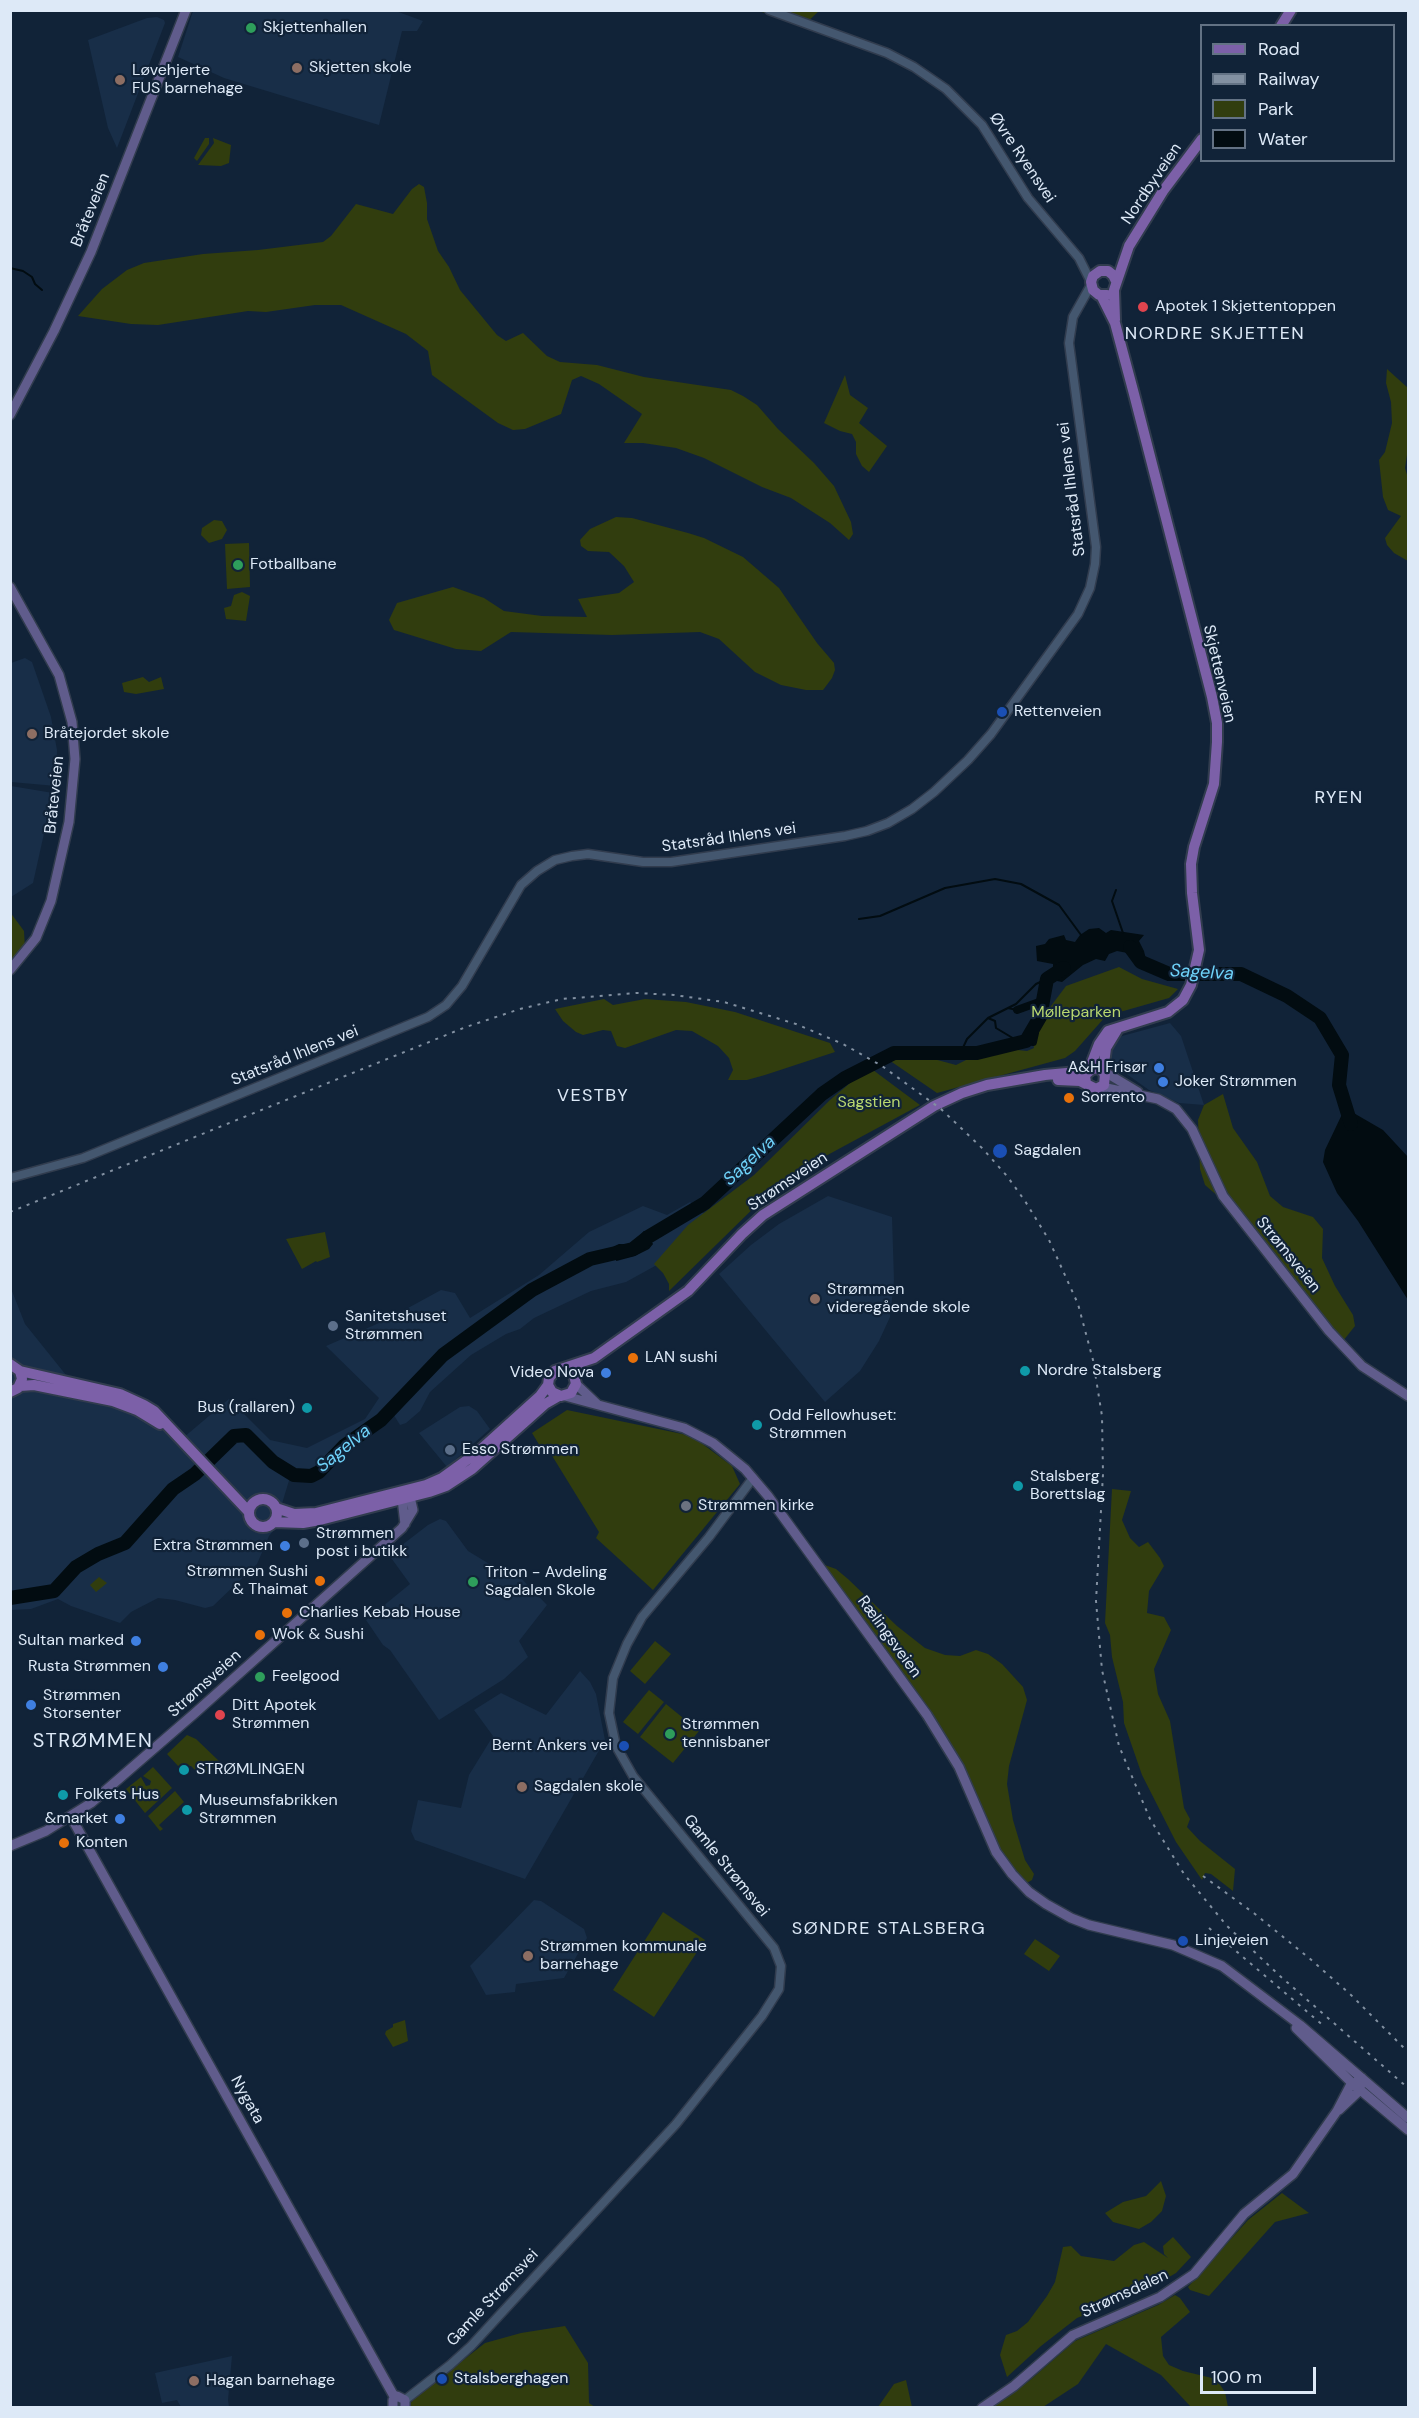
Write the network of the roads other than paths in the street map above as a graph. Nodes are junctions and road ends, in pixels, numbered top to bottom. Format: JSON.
{"nodes":[{"id":1,"x":186,"y":10,"type":"edge"},
{"id":2,"x":769,"y":10,"type":"edge"},
{"id":3,"x":1291,"y":10,"type":"edge"},
{"id":4,"x":1282,"y":24,"type":"edge"},
{"id":5,"x":1200,"y":142,"type":"edge"},
{"id":6,"x":1129,"y":246,"type":"junction"},
{"id":7,"x":1079,"y":258,"type":"junction"},
{"id":8,"x":1101,"y":271,"type":"junction"},
{"id":9,"x":1115,"y":286,"type":"junction"},
{"id":10,"x":1095,"y":289,"type":"junction"},
{"id":11,"x":1115,"y":323,"type":"junction"},
{"id":12,"x":10,"y":415,"type":"edge"},
{"id":13,"x":10,"y":587,"type":"edge"},
{"id":14,"x":10,"y":970,"type":"edge"},
{"id":15,"x":1119,"y":1027,"type":"junction"},
{"id":16,"x":1089,"y":1070,"type":"junction"},
{"id":17,"x":1103,"y":1071,"type":"junction"},
{"id":18,"x":1028,"y":1079,"type":"junction"},
{"id":19,"x":1086,"y":1083,"type":"junction"},
{"id":20,"x":1101,"y":1087,"type":"junction"},
{"id":21,"x":1142,"y":1094,"type":"junction"},
{"id":22,"x":10,"y":1178,"type":"edge"},
{"id":23,"x":594,"y":1358,"type":"junction"},
{"id":24,"x":14,"y":1365,"type":"edge"},
{"id":25,"x":564,"y":1368,"type":"junction"},
{"id":26,"x":576,"y":1382,"type":"junction"},
{"id":27,"x":548,"y":1385,"type":"junction"},
{"id":28,"x":20,"y":1386,"type":"junction"},
{"id":29,"x":10,"y":1392,"type":"edge"},
{"id":30,"x":562,"y":1396,"type":"junction"},
{"id":31,"x":1408,"y":1396,"type":"edge"},
{"id":32,"x":599,"y":1405,"type":"junction"},
{"id":33,"x":170,"y":1431,"type":"junction"},
{"id":34,"x":753,"y":1478,"type":"junction"},
{"id":35,"x":225,"y":1485,"type":"junction"},
{"id":36,"x":405,"y":1496,"type":"junction"},
{"id":37,"x":257,"y":1501,"type":"junction"},
{"id":38,"x":276,"y":1508,"type":"junction"},
{"id":39,"x":249,"y":1512,"type":"junction"},
{"id":40,"x":274,"y":1522,"type":"junction"},
{"id":41,"x":71,"y":1817,"type":"junction"},
{"id":42,"x":10,"y":1846,"type":"edge"},
{"id":43,"x":1283,"y":2013,"type":"junction"},
{"id":44,"x":1362,"y":2079,"type":"junction"},
{"id":45,"x":1356,"y":2086,"type":"junction"},
{"id":46,"x":1408,"y":2118,"type":"edge"},
{"id":47,"x":1408,"y":2130,"type":"edge"},
{"id":48,"x":399,"y":2403,"type":"edge"},
{"id":49,"x":982,"y":2408,"type":"edge"}],
"edges":[{"from":1,"to":12,"type":"main road","name":"Bråteveien"},
{"from":2,"to":7,"type":"street","name":"Øvre Ryensvei"},
{"from":3,"to":4,"type":"main road"},
{"from":5,"to":6,"type":"main road","name":"Nordbyveien"},
{"from":6,"to":8,"type":"main road","name":"Nordbyveien"},
{"from":6,"to":9,"type":"main road","name":"Nordbyveien"},
{"from":7,"to":8,"type":"street","name":"Øvre Ryensvei"},
{"from":7,"to":10,"type":"street","name":"Øvre Ryensvei"},
{"from":8,"to":9,"type":"main road"},
{"from":8,"to":10,"type":"main road"},
{"from":9,"to":10,"type":"main road"},
{"from":9,"to":11,"type":"main road","name":"Skjettenveien"},
{"from":10,"to":11,"type":"main road","name":"Skjettenveien"},
{"from":10,"to":22,"type":"street","name":"Statsråd Ihlens vei"},
{"from":11,"to":15,"type":"main road","name":"Skjettenveien"},
{"from":13,"to":14,"type":"main road","name":"Bråteveien"},
{"from":15,"to":16,"type":"main road","name":"Skjettenveien"},
{"from":15,"to":17,"type":"main road"},
{"from":16,"to":17,"type":"main road"},
{"from":16,"to":18,"type":"main road","name":"Strømsveien"},
{"from":16,"to":19,"type":"main road"},
{"from":17,"to":20,"type":"main road"},
{"from":17,"to":21,"type":"main road","name":"Strømsveien"},
{"from":18,"to":19,"type":"main road","name":"Strømsveien"},
{"from":18,"to":23,"type":"main road","name":"Strømsveien"},
{"from":19,"to":20,"type":"main road"},
{"from":20,"to":21,"type":"main road","name":"Strømsveien"},
{"from":21,"to":31,"type":"main road","name":"Strømsveien"},
{"from":23,"to":25,"type":"main road","name":"Strømsveien"},
{"from":23,"to":26,"type":"main road","name":"Strømsveien"},
{"from":24,"to":28,"type":"main road"},
{"from":24,"to":33,"type":"main road"},
{"from":25,"to":26,"type":"main road"},
{"from":25,"to":27,"type":"main road"},
{"from":26,"to":30,"type":"main road"},
{"from":26,"to":32,"type":"main road","name":"Rælingsveien"},
{"from":27,"to":30,"type":"main road"},
{"from":27,"to":36,"type":"main road"},
{"from":28,"to":29,"type":"main road"},
{"from":28,"to":33,"type":"main road"},
{"from":30,"to":32,"type":"main road","name":"Rælingsveien"},
{"from":30,"to":36,"type":"main road"},
{"from":32,"to":34,"type":"main road","name":"Rælingsveien"},
{"from":33,"to":35,"type":"main road"},
{"from":34,"to":43,"type":"main road","name":"Rælingsveien"},
{"from":34,"to":48,"type":"street","name":"Gamle Strømsvei"},
{"from":35,"to":37,"type":"main road"},
{"from":35,"to":39,"type":"main road"},
{"from":36,"to":38,"type":"main road"},
{"from":36,"to":40,"type":"main road"},
{"from":36,"to":41,"type":"main road","name":"Strømsveien"},
{"from":37,"to":38,"type":"main road"},
{"from":37,"to":39,"type":"main road"},
{"from":38,"to":40,"type":"main road"},
{"from":39,"to":40,"type":"main road"},
{"from":41,"to":42,"type":"main road","name":"Strømsveien"},
{"from":41,"to":48,"type":"main road","name":"Nygata"},
{"from":43,"to":44,"type":"main road"},
{"from":43,"to":45,"type":"main road"},
{"from":44,"to":45,"type":"main road"},
{"from":44,"to":46,"type":"main road"},
{"from":45,"to":47,"type":"main road"},
{"from":45,"to":49,"type":"main road","name":"Strømsdalen"}]}
